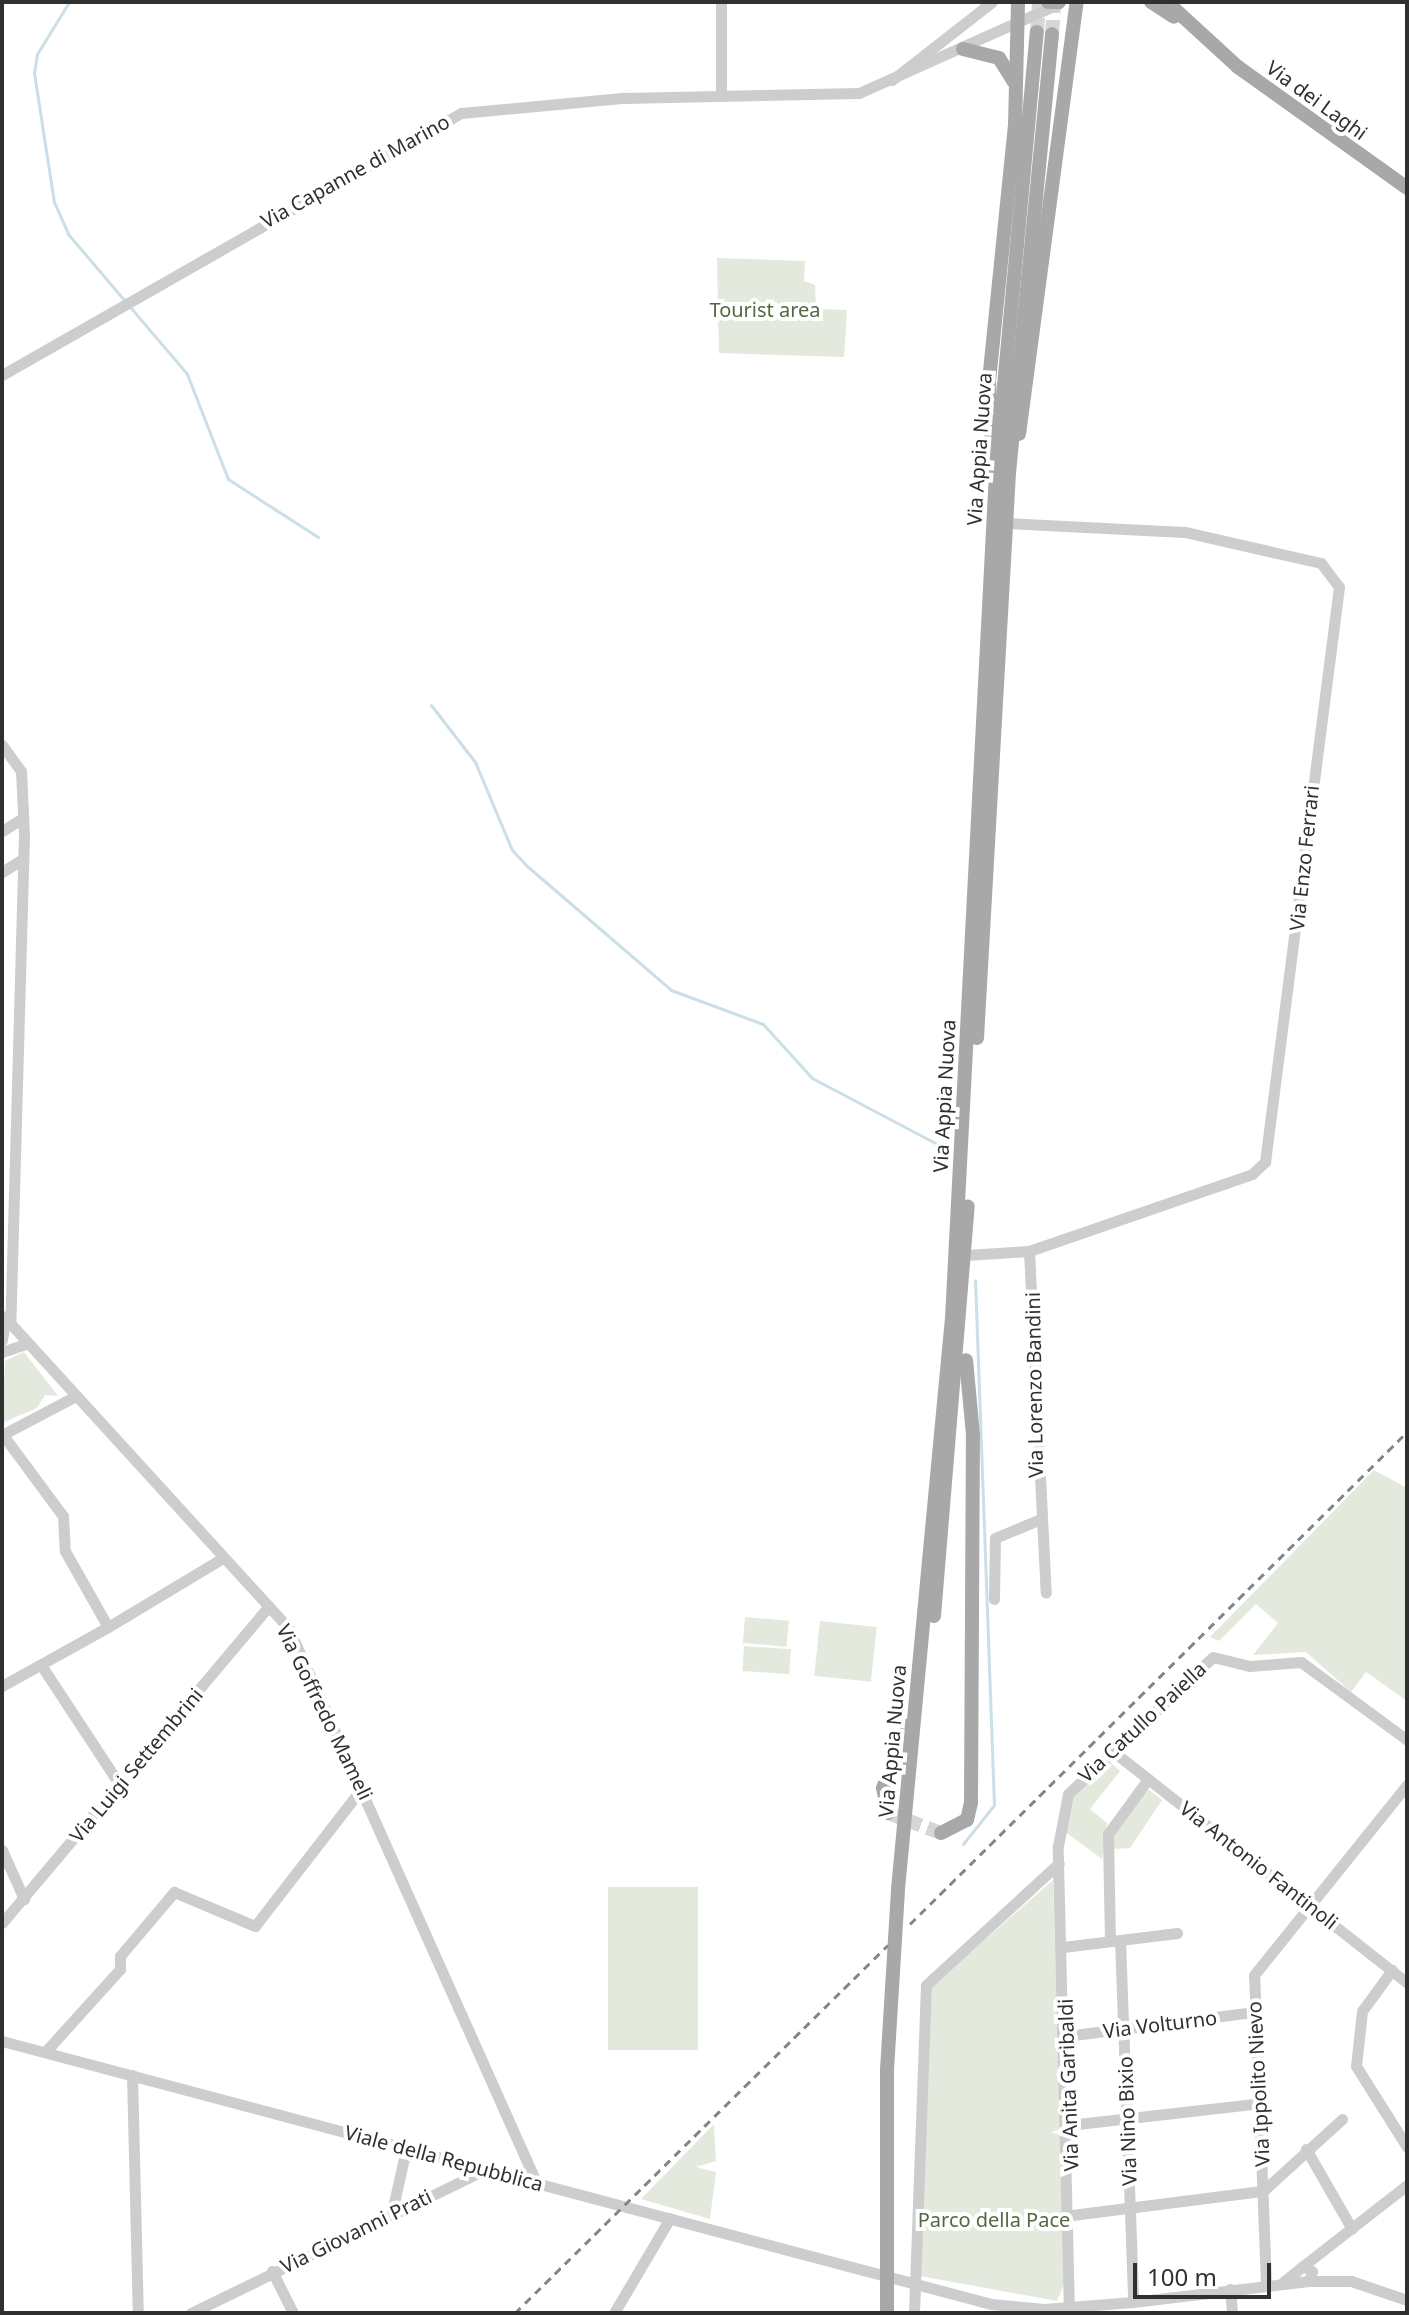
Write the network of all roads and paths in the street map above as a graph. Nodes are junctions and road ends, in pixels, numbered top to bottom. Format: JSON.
{"nodes":[{"id":1,"x":721,"y":2,"type":"edge"},
{"id":2,"x":992,"y":2,"type":"edge"},
{"id":3,"x":1018,"y":2,"type":"edge"},
{"id":4,"x":1048,"y":2,"type":"edge"},
{"id":5,"x":1061,"y":2,"type":"edge"},
{"id":6,"x":1077,"y":2,"type":"edge"},
{"id":7,"x":1151,"y":2,"type":"edge"},
{"id":8,"x":1167,"y":2,"type":"edge"},
{"id":9,"x":1019,"y":23,"type":"junction"},
{"id":10,"x":1044,"y":33,"type":"tunnel mouth"},
{"id":11,"x":1206,"y":41,"type":"junction"},
{"id":12,"x":963,"y":49,"type":"junction"},
{"id":13,"x":889,"y":83,"type":"junction"},
{"id":14,"x":721,"y":95,"type":"junction"},
{"id":15,"x":1015,"y":126,"type":"junction"},
{"id":16,"x":1407,"y":188,"type":"edge"},
{"id":17,"x":2,"y":375,"type":"edge"},
{"id":18,"x":1002,"y":472,"type":"junction"},
{"id":19,"x":1005,"y":523,"type":"junction"},
{"id":20,"x":2,"y":745,"type":"edge"},
{"id":21,"x":21,"y":819,"type":"junction"},
{"id":22,"x":2,"y":831,"type":"edge"},
{"id":23,"x":23,"y":859,"type":"junction"},
{"id":24,"x":2,"y":872,"type":"edge"},
{"id":25,"x":16,"y":1034,"type":"junction"},
{"id":26,"x":2,"y":1038,"type":"edge"},
{"id":27,"x":7,"y":1144,"type":"edge"},
{"id":28,"x":5,"y":1230,"type":"edge"},
{"id":29,"x":1029,"y":1251,"type":"junction"},
{"id":30,"x":966,"y":1255,"type":"junction"},
{"id":31,"x":7,"y":1312,"type":"junction"},
{"id":32,"x":962,"y":1326,"type":"junction"},
{"id":33,"x":2,"y":1340,"type":"edge"},
{"id":34,"x":25,"y":1344,"type":"junction"},
{"id":35,"x":2,"y":1352,"type":"edge"},
{"id":36,"x":74,"y":1397,"type":"junction"},
{"id":37,"x":2,"y":1435,"type":"edge"},
{"id":38,"x":1038,"y":1520,"type":"junction"},
{"id":39,"x":223,"y":1558,"type":"junction"},
{"id":40,"x":1046,"y":1593,"type":"dead end"},
{"id":41,"x":994,"y":1599,"type":"dead end"},
{"id":42,"x":269,"y":1606,"type":"junction"},
{"id":43,"x":108,"y":1627,"type":"junction"},
{"id":44,"x":43,"y":1668,"type":"junction"},
{"id":45,"x":2,"y":1686,"type":"edge"},
{"id":46,"x":914,"y":1713,"type":"junction"},
{"id":47,"x":1407,"y":1740,"type":"edge"},
{"id":48,"x":1110,"y":1749,"type":"junction"},
{"id":49,"x":1148,"y":1779,"type":"junction"},
{"id":50,"x":120,"y":1785,"type":"junction"},
{"id":51,"x":1407,"y":1785,"type":"edge"},
{"id":52,"x":362,"y":1788,"type":"junction"},
{"id":53,"x":888,"y":1813,"type":"dead end"},
{"id":54,"x":941,"y":1833,"type":"dead end"},
{"id":55,"x":2,"y":1850,"type":"edge"},
{"id":56,"x":1059,"y":1863,"type":"junction"},
{"id":57,"x":24,"y":1899,"type":"junction"},
{"id":58,"x":1311,"y":1903,"type":"junction"},
{"id":59,"x":2,"y":1923,"type":"edge"},
{"id":60,"x":1177,"y":1933,"type":"dead end"},
{"id":61,"x":1115,"y":1941,"type":"junction"},
{"id":62,"x":1063,"y":1947,"type":"junction"},
{"id":63,"x":1392,"y":1970,"type":"junction"},
{"id":64,"x":1407,"y":1983,"type":"edge"},
{"id":65,"x":1254,"y":2012,"type":"junction"},
{"id":66,"x":1124,"y":2029,"type":"junction"},
{"id":67,"x":1066,"y":2036,"type":"junction"},
{"id":68,"x":2,"y":2041,"type":"edge"},
{"id":69,"x":46,"y":2051,"type":"junction"},
{"id":70,"x":132,"y":2075,"type":"junction"},
{"id":71,"x":1261,"y":2103,"type":"junction"},
{"id":72,"x":1127,"y":2119,"type":"junction"},
{"id":73,"x":1342,"y":2119,"type":"dead end"},
{"id":74,"x":1069,"y":2125,"type":"junction"},
{"id":75,"x":1407,"y":2147,"type":"edge"},
{"id":76,"x":406,"y":2149,"type":"junction"},
{"id":77,"x":1306,"y":2149,"type":"junction"},
{"id":78,"x":887,"y":2162,"type":"junction"},
{"id":79,"x":484,"y":2170,"type":"junction"},
{"id":80,"x":537,"y":2184,"type":"junction"},
{"id":81,"x":1407,"y":2185,"type":"edge"},
{"id":82,"x":1263,"y":2191,"type":"junction"},
{"id":83,"x":1130,"y":2209,"type":"junction"},
{"id":84,"x":392,"y":2212,"type":"junction"},
{"id":85,"x":1072,"y":2215,"type":"junction"},
{"id":86,"x":670,"y":2218,"type":"junction"},
{"id":87,"x":1352,"y":2229,"type":"junction"},
{"id":88,"x":272,"y":2271,"type":"junction"},
{"id":89,"x":1308,"y":2273,"type":"junction"},
{"id":90,"x":885,"y":2274,"type":"junction"},
{"id":91,"x":914,"y":2283,"type":"junction"},
{"id":92,"x":1266,"y":2284,"type":"junction"},
{"id":93,"x":1230,"y":2289,"type":"junction"},
{"id":94,"x":912,"y":2297,"type":"junction"},
{"id":95,"x":1407,"y":2300,"type":"edge"},
{"id":96,"x":1133,"y":2302,"type":"junction"},
{"id":97,"x":1070,"y":2310,"type":"edge"},
{"id":98,"x":1044,"y":2312,"type":"edge"},
{"id":99,"x":138,"y":2313,"type":"edge"},
{"id":100,"x":191,"y":2313,"type":"edge"},
{"id":101,"x":293,"y":2313,"type":"edge"},
{"id":102,"x":614,"y":2313,"type":"edge"},
{"id":103,"x":875,"y":2313,"type":"edge"},
{"id":104,"x":887,"y":2313,"type":"edge"},
{"id":105,"x":914,"y":2313,"type":"edge"},
{"id":106,"x":1232,"y":2313,"type":"edge"}],
"edges":[{"from":1,"to":14,"type":"street"},
{"from":2,"to":13,"type":"street","name":"Via Capanne di Marino"},
{"from":3,"to":9,"type":"main road"},
{"from":4,"to":5,"type":"main road"},
{"from":5,"to":9,"type":"street","name":"Via Capanne di Marino"},
{"from":6,"to":18,"type":"main road"},
{"from":7,"to":11,"type":"main road","name":"Via dei Laghi"},
{"from":8,"to":11,"type":"main road","name":"Via dei Laghi"},
{"from":9,"to":12,"type":"street","name":"Via Capanne di Marino"},
{"from":9,"to":15,"type":"main road"},
{"from":10,"to":18,"type":"main road","name":"Via Appia Nuova"},
{"from":11,"to":16,"type":"main road","name":"Via dei Laghi"},
{"from":12,"to":13,"type":"street","name":"Via Capanne di Marino"},
{"from":12,"to":15,"type":"main road"},
{"from":13,"to":14,"type":"street","name":"Via Capanne di Marino"},
{"from":14,"to":17,"type":"street","name":"Via Capanne di Marino"},
{"from":15,"to":18,"type":"main road"},
{"from":18,"to":19,"type":"main road","name":"Via Appia Nuova"},
{"from":18,"to":46,"type":"main road","name":"Via Appia Nuova"},
{"from":19,"to":29,"type":"street","name":"Via Enzo Ferrari"},
{"from":19,"to":30,"type":"main road","name":"Via Appia Nuova"},
{"from":20,"to":21,"type":"street"},
{"from":21,"to":22,"type":"street"},
{"from":21,"to":23,"type":"street"},
{"from":23,"to":24,"type":"street"},
{"from":23,"to":25,"type":"street"},
{"from":25,"to":26,"type":"street"},
{"from":25,"to":27,"type":"street"},
{"from":27,"to":28,"type":"street"},
{"from":28,"to":31,"type":"street"},
{"from":29,"to":30,"type":"street","name":"Via Enzo Ferrari"},
{"from":29,"to":38,"type":"street","name":"Via Lorenzo Bandini"},
{"from":30,"to":32,"type":"main road","name":"Via Appia Nuova"},
{"from":31,"to":33,"type":"street"},
{"from":31,"to":34,"type":"street","name":"Via Goffredo Mameli"},
{"from":32,"to":54,"type":"main road"},
{"from":32,"to":78,"type":"main road","name":"Via Appia Nuova"},
{"from":34,"to":35,"type":"street"},
{"from":34,"to":36,"type":"street","name":"Via Goffredo Mameli"},
{"from":36,"to":37,"type":"street"},
{"from":36,"to":39,"type":"street","name":"Via Goffredo Mameli"},
{"from":37,"to":43,"type":"street"},
{"from":38,"to":40,"type":"street","name":"Via Lorenzo Bandini"},
{"from":38,"to":41,"type":"street"},
{"from":39,"to":42,"type":"street","name":"Via Goffredo Mameli"},
{"from":39,"to":43,"type":"street"},
{"from":42,"to":50,"type":"street","name":"Via Luigi Settembrini"},
{"from":42,"to":52,"type":"street","name":"Via Goffredo Mameli"},
{"from":43,"to":44,"type":"street"},
{"from":44,"to":45,"type":"street"},
{"from":44,"to":50,"type":"street"},
{"from":46,"to":53,"type":"main road"},
{"from":46,"to":78,"type":"main road","name":"Via Appia Nuova"},
{"from":47,"to":48,"type":"street","name":"Via Catullo Paiella"},
{"from":48,"to":49,"type":"street","name":"Via Antonio Fantinoli"},
{"from":48,"to":56,"type":"street","name":"Via Catullo Paiella"},
{"from":49,"to":58,"type":"street","name":"Via Antonio Fantinoli"},
{"from":49,"to":61,"type":"street","name":"Via Nino Bixio"},
{"from":50,"to":57,"type":"street","name":"Via Luigi Settembrini"},
{"from":51,"to":58,"type":"street","name":"Via Ippolito Nievo"},
{"from":52,"to":69,"type":"street"},
{"from":52,"to":80,"type":"street","name":"Via Goffredo Mameli"},
{"from":55,"to":57,"type":"street"},
{"from":56,"to":62,"type":"street","name":"Via Anita Garibaldi"},
{"from":56,"to":91,"type":"street"},
{"from":57,"to":59,"type":"street","name":"Via Luigi Settembrini"},
{"from":58,"to":63,"type":"street","name":"Via Antonio Fantinoli"},
{"from":58,"to":65,"type":"street","name":"Via Ippolito Nievo"},
{"from":60,"to":61,"type":"street"},
{"from":61,"to":62,"type":"street"},
{"from":61,"to":66,"type":"street","name":"Via Nino Bixio"},
{"from":62,"to":67,"type":"street","name":"Via Anita Garibaldi"},
{"from":63,"to":64,"type":"street","name":"Via Antonio Fantinoli"},
{"from":63,"to":75,"type":"street"},
{"from":65,"to":66,"type":"street","name":"Via Volturno"},
{"from":65,"to":71,"type":"street","name":"Via Ippolito Nievo"},
{"from":66,"to":67,"type":"street","name":"Via Volturno"},
{"from":66,"to":72,"type":"street","name":"Via Nino Bixio"},
{"from":67,"to":74,"type":"street","name":"Via Anita Garibaldi"},
{"from":68,"to":69,"type":"street","name":"Viale della Repubblica"},
{"from":69,"to":70,"type":"street","name":"Viale della Repubblica"},
{"from":70,"to":76,"type":"street","name":"Viale della Repubblica"},
{"from":70,"to":99,"type":"street"},
{"from":71,"to":72,"type":"street"},
{"from":71,"to":82,"type":"street","name":"Via Ippolito Nievo"},
{"from":72,"to":74,"type":"street"},
{"from":72,"to":83,"type":"street","name":"Via Nino Bixio"},
{"from":73,"to":77,"type":"street"},
{"from":74,"to":85,"type":"street","name":"Via Anita Garibaldi"},
{"from":76,"to":79,"type":"street","name":"Viale della Repubblica"},
{"from":76,"to":84,"type":"street"},
{"from":77,"to":82,"type":"street"},
{"from":77,"to":87,"type":"street"},
{"from":78,"to":90,"type":"main road","name":"Via Appia Nuova"},
{"from":79,"to":80,"type":"street","name":"Viale della Repubblica"},
{"from":79,"to":84,"type":"street","name":"Via Giovanni Prati"},
{"from":80,"to":86,"type":"street","name":"Viale della Repubblica"},
{"from":81,"to":87,"type":"street"},
{"from":82,"to":83,"type":"street"},
{"from":82,"to":92,"type":"street","name":"Via Ippolito Nievo"},
{"from":83,"to":85,"type":"street"},
{"from":83,"to":96,"type":"street","name":"Via Nino Bixio"},
{"from":84,"to":88,"type":"street","name":"Via Giovanni Prati"},
{"from":85,"to":97,"type":"street","name":"Via Anita Garibaldi"},
{"from":86,"to":90,"type":"street","name":"Viale della Repubblica"},
{"from":86,"to":102,"type":"street"},
{"from":87,"to":89,"type":"street"},
{"from":88,"to":100,"type":"street","name":"Via Giovanni Prati"},
{"from":88,"to":101,"type":"street","name":"Via Giovanni Prati"},
{"from":89,"to":92,"type":"street","name":"Viale della Repubblica"},
{"from":89,"to":95,"type":"street"},
{"from":90,"to":91,"type":"street","name":"Viale della Repubblica"},
{"from":90,"to":94,"type":"street"},
{"from":90,"to":103,"type":"main road","name":"Via Appia Nuova"},
{"from":90,"to":104,"type":"main road","name":"Via Appia Nuova"},
{"from":91,"to":94,"type":"street"},
{"from":91,"to":98,"type":"street","name":"Viale della Repubblica"},
{"from":92,"to":93,"type":"street","name":"Viale della Repubblica"},
{"from":93,"to":96,"type":"street","name":"Viale della Repubblica"},
{"from":93,"to":106,"type":"street"},
{"from":94,"to":105,"type":"street"},
{"from":96,"to":97,"type":"street","name":"Viale della Repubblica"},
{"from":97,"to":98,"type":"street","name":"Viale della Repubblica"}]}
